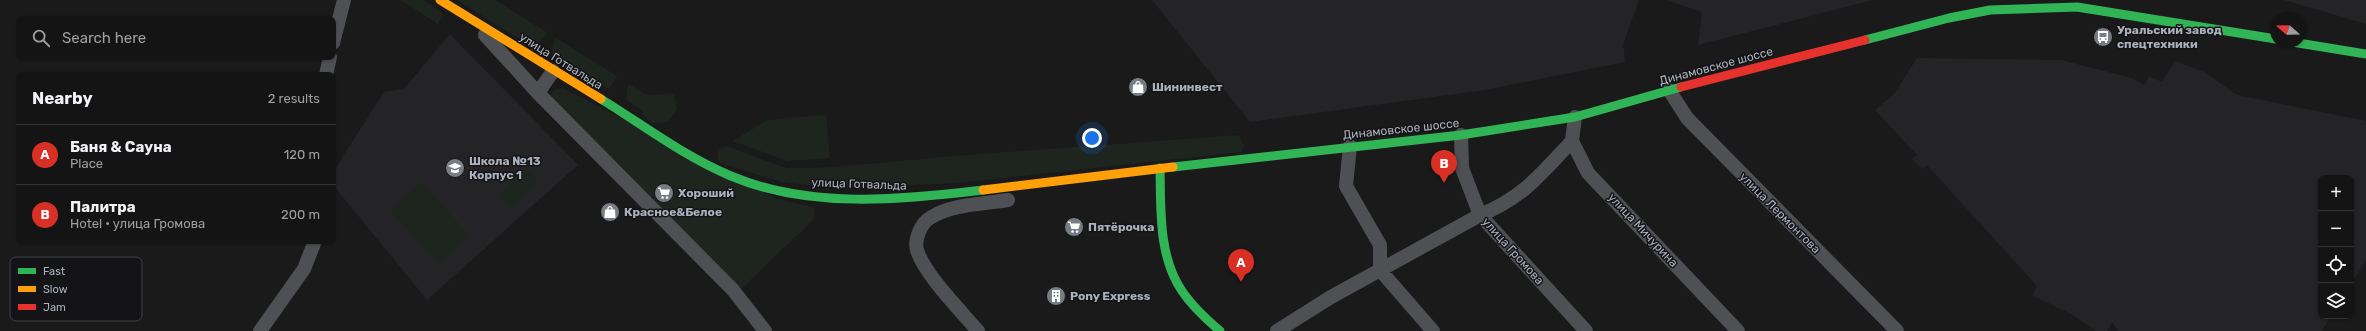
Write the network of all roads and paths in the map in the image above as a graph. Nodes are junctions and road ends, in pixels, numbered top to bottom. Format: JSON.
{"nodes":[{"id":1,"x":344,"y":0,"type":"edge"},
{"id":2,"x":440,"y":0,"type":"edge"},
{"id":3,"x":471,"y":19,"type":"junction"},
{"id":4,"x":336,"y":31,"type":"edge"},
{"id":5,"x":2270,"y":38,"type":"edge"},
{"id":6,"x":2306,"y":44,"type":"edge"},
{"id":7,"x":2366,"y":54,"type":"edge"},
{"id":8,"x":329,"y":60,"type":"edge"},
{"id":9,"x":553,"y":71,"type":"junction"},
{"id":10,"x":327,"y":72,"type":"edge"},
{"id":11,"x":1669,"y":90,"type":"junction"},
{"id":12,"x":538,"y":93,"type":"junction"},
{"id":13,"x":1575,"y":117,"type":"junction"},
{"id":14,"x":1461,"y":135,"type":"junction"},
{"id":15,"x":1572,"y":141,"type":"junction"},
{"id":16,"x":1350,"y":146,"type":"junction"},
{"id":17,"x":1160,"y":168,"type":"junction"},
{"id":18,"x":1008,"y":200,"type":"dead end"},
{"id":19,"x":1480,"y":215,"type":"junction"},
{"id":20,"x":314,"y":244,"type":"edge"},
{"id":21,"x":1380,"y":270,"type":"junction"},
{"id":22,"x":260,"y":331,"type":"edge"},
{"id":23,"x":765,"y":331,"type":"edge"},
{"id":24,"x":978,"y":331,"type":"edge"},
{"id":25,"x":1220,"y":331,"type":"edge"},
{"id":26,"x":1277,"y":331,"type":"edge"},
{"id":27,"x":1434,"y":331,"type":"edge"},
{"id":28,"x":1586,"y":331,"type":"edge"},
{"id":29,"x":1738,"y":331,"type":"edge"},
{"id":30,"x":1897,"y":331,"type":"edge"}],
"edges":[{"from":1,"to":4,"type":"street"},
{"from":2,"to":3,"type":"main road","name":"улица Готвальда"},
{"from":3,"to":9,"type":"main road","name":"улица Готвальда"},
{"from":3,"to":12,"type":"street"},
{"from":5,"to":11,"type":"main road","name":"Динамовское шоссе"},
{"from":6,"to":7,"type":"main road"},
{"from":8,"to":10,"type":"street"},
{"from":9,"to":12,"type":"street"},
{"from":9,"to":17,"type":"main road","name":"улица Готвальда"},
{"from":11,"to":13,"type":"main road","name":"Динамовское шоссе"},
{"from":11,"to":30,"type":"street","name":"улица Лермонтова"},
{"from":12,"to":23,"type":"street"},
{"from":13,"to":14,"type":"main road","name":"Динамовское шоссе"},
{"from":13,"to":15,"type":"street"},
{"from":14,"to":16,"type":"main road","name":"Динамовское шоссе"},
{"from":14,"to":19,"type":"street","name":"улица Громова"},
{"from":15,"to":19,"type":"street"},
{"from":15,"to":29,"type":"street","name":"улица Мичурина"},
{"from":16,"to":17,"type":"main road","name":"Динамовское шоссе"},
{"from":16,"to":21,"type":"street"},
{"from":17,"to":25,"type":"main road"},
{"from":18,"to":24,"type":"street"},
{"from":19,"to":21,"type":"street"},
{"from":19,"to":28,"type":"street","name":"улица Громова"},
{"from":20,"to":22,"type":"street"},
{"from":21,"to":26,"type":"street"},
{"from":21,"to":27,"type":"street"}]}
